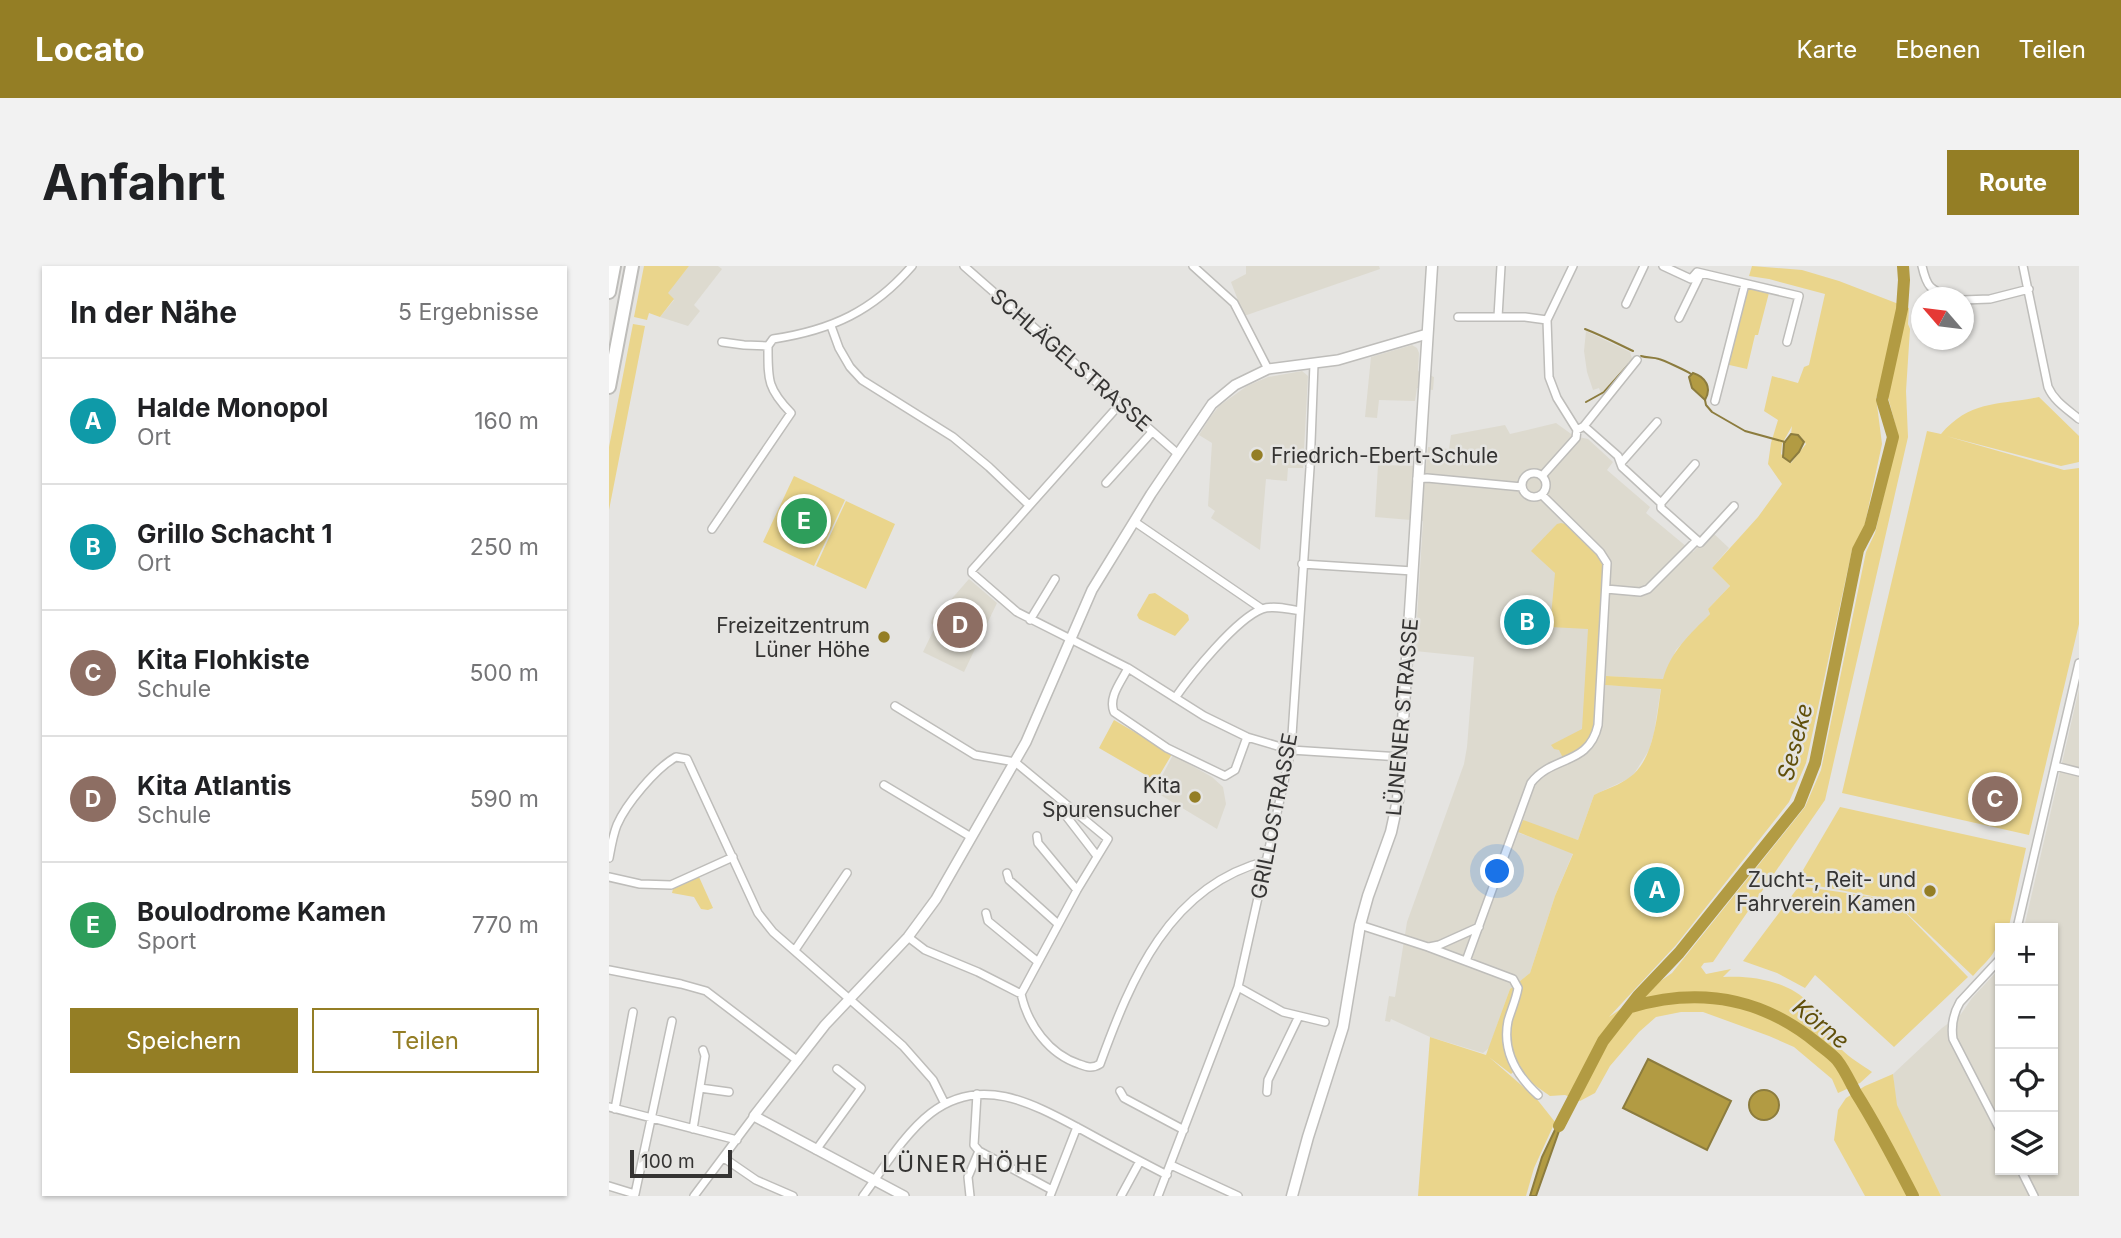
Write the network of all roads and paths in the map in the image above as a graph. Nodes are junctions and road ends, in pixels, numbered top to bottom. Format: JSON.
{"nodes":[{"id":1,"x":614,"y":266,"type":"edge"},
{"id":2,"x":632,"y":266,"type":"edge"},
{"id":3,"x":912,"y":266,"type":"edge"},
{"id":4,"x":964,"y":266,"type":"edge"},
{"id":5,"x":1193,"y":266,"type":"edge"},
{"id":6,"x":1432,"y":266,"type":"edge"},
{"id":7,"x":1501,"y":266,"type":"edge"},
{"id":8,"x":1573,"y":266,"type":"edge"},
{"id":9,"x":1644,"y":266,"type":"edge"},
{"id":10,"x":1663,"y":266,"type":"edge"},
{"id":11,"x":1922,"y":266,"type":"edge"},
{"id":12,"x":2023,"y":266,"type":"edge"},
{"id":13,"x":1701,"y":273,"type":"junction"},
{"id":14,"x":1745,"y":284,"type":"junction"},
{"id":15,"x":1928,"y":287,"type":"edge"},
{"id":16,"x":2029,"y":289,"type":"junction"},
{"id":17,"x":609,"y":292,"type":"edge"},
{"id":18,"x":1974,"y":300,"type":"edge"},
{"id":19,"x":1626,"y":304,"type":"dead end"},
{"id":20,"x":1458,"y":317,"type":"dead end"},
{"id":21,"x":1498,"y":317,"type":"junction"},
{"id":22,"x":1679,"y":318,"type":"dead end"},
{"id":23,"x":1547,"y":320,"type":"junction"},
{"id":24,"x":831,"y":326,"type":"junction"},
{"id":25,"x":1427,"y":334,"type":"junction"},
{"id":26,"x":722,"y":342,"type":"dead end"},
{"id":27,"x":1787,"y":342,"type":"dead end"},
{"id":28,"x":768,"y":346,"type":"junction"},
{"id":29,"x":1637,"y":360,"type":"dead end"},
{"id":30,"x":1314,"y":364,"type":"junction"},
{"id":31,"x":1268,"y":369,"type":"junction"},
{"id":32,"x":609,"y":387,"type":"edge"},
{"id":33,"x":1715,"y":401,"type":"dead end"},
{"id":34,"x":1120,"y":404,"type":"junction"},
{"id":35,"x":2079,"y":419,"type":"edge"},
{"id":36,"x":1657,"y":422,"type":"dead end"},
{"id":37,"x":1580,"y":428,"type":"junction"},
{"id":38,"x":1152,"y":432,"type":"junction"},
{"id":39,"x":1178,"y":454,"type":"junction"},
{"id":40,"x":1621,"y":463,"type":"junction"},
{"id":41,"x":1695,"y":464,"type":"dead end"},
{"id":42,"x":1542,"y":476,"type":"junction"},
{"id":43,"x":1417,"y":479,"type":"junction"},
{"id":44,"x":1106,"y":483,"type":"dead end"},
{"id":45,"x":1522,"y":487,"type":"junction"},
{"id":46,"x":1542,"y":495,"type":"junction"},
{"id":47,"x":1661,"y":503,"type":"junction"},
{"id":48,"x":1029,"y":505,"type":"junction"},
{"id":49,"x":1734,"y":506,"type":"dead end"},
{"id":50,"x":1135,"y":523,"type":"junction"},
{"id":51,"x":712,"y":529,"type":"dead end"},
{"id":52,"x":1697,"y":540,"type":"junction"},
{"id":53,"x":1303,"y":564,"type":"junction"},
{"id":54,"x":1413,"y":570,"type":"junction"},
{"id":55,"x":1055,"y":579,"type":"dead end"},
{"id":56,"x":1606,"y":589,"type":"junction"},
{"id":57,"x":1262,"y":608,"type":"junction"},
{"id":58,"x":1300,"y":611,"type":"junction"},
{"id":59,"x":1030,"y":620,"type":"junction"},
{"id":60,"x":1070,"y":639,"type":"junction"},
{"id":61,"x":2079,"y":663,"type":"edge"},
{"id":62,"x":1128,"y":668,"type":"junction"},
{"id":63,"x":1175,"y":698,"type":"junction"},
{"id":64,"x":895,"y":706,"type":"dead end"},
{"id":65,"x":1247,"y":737,"type":"junction"},
{"id":66,"x":1291,"y":750,"type":"junction"},
{"id":67,"x":1401,"y":757,"type":"junction"},
{"id":68,"x":1015,"y":762,"type":"junction"},
{"id":69,"x":2055,"y":766,"type":"junction"},
{"id":70,"x":2079,"y":772,"type":"edge"},
{"id":71,"x":884,"y":785,"type":"dead end"},
{"id":72,"x":1064,"y":803,"type":"junction"},
{"id":73,"x":1037,"y":836,"type":"dead end"},
{"id":74,"x":971,"y":838,"type":"junction"},
{"id":75,"x":1097,"y":856,"type":"junction"},
{"id":76,"x":733,"y":857,"type":"junction"},
{"id":77,"x":609,"y":858,"type":"edge"},
{"id":78,"x":1266,"y":862,"type":"junction"},
{"id":79,"x":848,"y":873,"type":"dead end"},
{"id":80,"x":1007,"y":873,"type":"dead end"},
{"id":81,"x":609,"y":877,"type":"edge"},
{"id":82,"x":1077,"y":890,"type":"junction"},
{"id":83,"x":986,"y":913,"type":"dead end"},
{"id":84,"x":2019,"y":923,"type":"edge"},
{"id":85,"x":1058,"y":924,"type":"junction"},
{"id":86,"x":1360,"y":925,"type":"junction"},
{"id":87,"x":1479,"y":927,"type":"junction"},
{"id":88,"x":908,"y":937,"type":"junction"},
{"id":89,"x":1428,"y":947,"type":"junction"},
{"id":90,"x":795,"y":950,"type":"junction"},
{"id":91,"x":1466,"y":961,"type":"junction"},
{"id":92,"x":1038,"y":962,"type":"junction"},
{"id":93,"x":1995,"y":964,"type":"edge"},
{"id":94,"x":609,"y":970,"type":"edge"},
{"id":95,"x":1238,"y":988,"type":"junction"},
{"id":96,"x":1021,"y":995,"type":"junction"},
{"id":97,"x":849,"y":998,"type":"junction"},
{"id":98,"x":633,"y":1012,"type":"dead end"},
{"id":99,"x":1299,"y":1016,"type":"junction"},
{"id":100,"x":672,"y":1021,"type":"dead end"},
{"id":101,"x":1325,"y":1022,"type":"dead end"},
{"id":102,"x":703,"y":1049,"type":"dead end"},
{"id":103,"x":798,"y":1061,"type":"junction"},
{"id":104,"x":837,"y":1069,"type":"dead end"},
{"id":105,"x":700,"y":1088,"type":"junction"},
{"id":106,"x":1120,"y":1091,"type":"dead end"},
{"id":107,"x":1267,"y":1092,"type":"dead end"},
{"id":108,"x":729,"y":1093,"type":"dead end"},
{"id":109,"x":977,"y":1094,"type":"junction"},
{"id":110,"x":1538,"y":1095,"type":"dead end"},
{"id":111,"x":945,"y":1104,"type":"junction"},
{"id":112,"x":612,"y":1108,"type":"edge"},
{"id":113,"x":754,"y":1116,"type":"junction"},
{"id":114,"x":653,"y":1118,"type":"junction"},
{"id":115,"x":1995,"y":1120,"type":"edge"},
{"id":116,"x":1077,"y":1127,"type":"junction"},
{"id":117,"x":692,"y":1129,"type":"junction"},
{"id":118,"x":1184,"y":1130,"type":"junction"},
{"id":119,"x":737,"y":1140,"type":"junction"},
{"id":120,"x":816,"y":1150,"type":"junction"},
{"id":121,"x":979,"y":1151,"type":"junction"},
{"id":122,"x":724,"y":1158,"type":"junction"},
{"id":123,"x":1140,"y":1161,"type":"junction"},
{"id":124,"x":1171,"y":1165,"type":"junction"},
{"id":125,"x":1167,"y":1175,"type":"junction"},
{"id":126,"x":2024,"y":1175,"type":"edge"},
{"id":127,"x":874,"y":1180,"type":"junction"},
{"id":128,"x":609,"y":1185,"type":"edge"},
{"id":129,"x":1051,"y":1193,"type":"edge"},
{"id":130,"x":694,"y":1196,"type":"edge"},
{"id":131,"x":793,"y":1196,"type":"edge"},
{"id":132,"x":863,"y":1196,"type":"edge"},
{"id":133,"x":904,"y":1196,"type":"edge"},
{"id":134,"x":970,"y":1196,"type":"edge"},
{"id":135,"x":1121,"y":1196,"type":"edge"},
{"id":136,"x":1158,"y":1196,"type":"edge"},
{"id":137,"x":1238,"y":1196,"type":"edge"},
{"id":138,"x":1292,"y":1196,"type":"edge"},
{"id":139,"x":2034,"y":1196,"type":"edge"}],
"edges":[{"from":1,"to":17,"type":"highway"},
{"from":2,"to":32,"type":"highway"},
{"from":3,"to":24,"type":"street"},
{"from":4,"to":34,"type":"street","name":"SCHLÄGELSTRASSE"},
{"from":5,"to":31,"type":"street"},
{"from":6,"to":25,"type":"main road","name":"LÜNENER STRASSE"},
{"from":7,"to":21,"type":"street"},
{"from":8,"to":23,"type":"street"},
{"from":9,"to":19,"type":"street"},
{"from":10,"to":13,"type":"street"},
{"from":11,"to":15,"type":"street"},
{"from":12,"to":16,"type":"street"},
{"from":13,"to":14,"type":"street"},
{"from":13,"to":22,"type":"street"},
{"from":14,"to":27,"type":"street"},
{"from":14,"to":33,"type":"street"},
{"from":16,"to":18,"type":"street"},
{"from":16,"to":35,"type":"street"},
{"from":20,"to":21,"type":"street"},
{"from":21,"to":23,"type":"street"},
{"from":23,"to":37,"type":"street"},
{"from":24,"to":28,"type":"street"},
{"from":24,"to":48,"type":"street"},
{"from":25,"to":30,"type":"street"},
{"from":25,"to":43,"type":"main road","name":"LÜNENER STRASSE"},
{"from":26,"to":28,"type":"street"},
{"from":28,"to":51,"type":"street"},
{"from":29,"to":37,"type":"street"},
{"from":30,"to":31,"type":"street"},
{"from":30,"to":53,"type":"street","name":"GRILLOSTRASSE"},
{"from":31,"to":39,"type":"street"},
{"from":34,"to":38,"type":"street","name":"SCHLÄGELSTRASSE"},
{"from":34,"to":48,"type":"street"},
{"from":36,"to":40,"type":"street"},
{"from":37,"to":40,"type":"street"},
{"from":37,"to":42,"type":"street"},
{"from":38,"to":39,"type":"street","name":"SCHLÄGELSTRASSE"},
{"from":38,"to":44,"type":"street"},
{"from":39,"to":50,"type":"street"},
{"from":40,"to":47,"type":"street"},
{"from":41,"to":47,"type":"street"},
{"from":42,"to":45,"type":"street"},
{"from":42,"to":46,"type":"street"},
{"from":43,"to":45,"type":"street"},
{"from":43,"to":54,"type":"main road","name":"LÜNENER STRASSE"},
{"from":45,"to":46,"type":"street"},
{"from":46,"to":56,"type":"street"},
{"from":47,"to":52,"type":"street"},
{"from":48,"to":59,"type":"street"},
{"from":49,"to":52,"type":"street"},
{"from":50,"to":57,"type":"street"},
{"from":50,"to":60,"type":"street"},
{"from":52,"to":56,"type":"street"},
{"from":53,"to":54,"type":"street"},
{"from":53,"to":58,"type":"street","name":"GRILLOSTRASSE"},
{"from":54,"to":67,"type":"main road","name":"LÜNENER STRASSE"},
{"from":55,"to":59,"type":"street"},
{"from":56,"to":87,"type":"street"},
{"from":57,"to":58,"type":"street"},
{"from":57,"to":63,"type":"street"},
{"from":58,"to":66,"type":"street","name":"GRILLOSTRASSE"},
{"from":59,"to":60,"type":"street"},
{"from":60,"to":62,"type":"street"},
{"from":60,"to":68,"type":"street"},
{"from":61,"to":69,"type":"street"},
{"from":62,"to":63,"type":"street"},
{"from":62,"to":65,"type":"street"},
{"from":63,"to":65,"type":"street"},
{"from":64,"to":68,"type":"street"},
{"from":65,"to":66,"type":"street"},
{"from":66,"to":67,"type":"street"},
{"from":66,"to":78,"type":"street","name":"GRILLOSTRASSE"},
{"from":67,"to":86,"type":"main road","name":"LÜNENER STRASSE"},
{"from":68,"to":72,"type":"street"},
{"from":68,"to":74,"type":"street"},
{"from":69,"to":70,"type":"street"},
{"from":69,"to":84,"type":"street"},
{"from":71,"to":74,"type":"street"},
{"from":72,"to":75,"type":"street"},
{"from":72,"to":75,"type":"street"},
{"from":73,"to":82,"type":"street"},
{"from":74,"to":88,"type":"street"},
{"from":75,"to":82,"type":"street"},
{"from":76,"to":77,"type":"street"},
{"from":76,"to":81,"type":"street"},
{"from":76,"to":90,"type":"street"},
{"from":78,"to":95,"type":"street","name":"GRILLOSTRASSE"},
{"from":78,"to":96,"type":"street"},
{"from":79,"to":90,"type":"street"},
{"from":80,"to":85,"type":"street"},
{"from":82,"to":85,"type":"street"},
{"from":83,"to":92,"type":"street"},
{"from":85,"to":92,"type":"street"},
{"from":86,"to":89,"type":"street"},
{"from":86,"to":138,"type":"main road","name":"LÜNENER STRASSE"},
{"from":87,"to":89,"type":"street"},
{"from":87,"to":91,"type":"street"},
{"from":88,"to":96,"type":"street"},
{"from":88,"to":97,"type":"street"},
{"from":89,"to":91,"type":"street"},
{"from":90,"to":97,"type":"street"},
{"from":91,"to":110,"type":"street"},
{"from":92,"to":96,"type":"street"},
{"from":93,"to":115,"type":"street"},
{"from":94,"to":103,"type":"street"},
{"from":95,"to":99,"type":"street"},
{"from":95,"to":118,"type":"street","name":"GRILLOSTRASSE"},
{"from":97,"to":103,"type":"street"},
{"from":97,"to":111,"type":"street"},
{"from":98,"to":112,"type":"street"},
{"from":99,"to":101,"type":"street"},
{"from":99,"to":107,"type":"street"},
{"from":100,"to":114,"type":"street"},
{"from":102,"to":105,"type":"street"},
{"from":103,"to":113,"type":"street"},
{"from":104,"to":120,"type":"street"},
{"from":105,"to":108,"type":"street"},
{"from":105,"to":117,"type":"street"},
{"from":106,"to":118,"type":"street"},
{"from":109,"to":111,"type":"street"},
{"from":109,"to":116,"type":"street"},
{"from":109,"to":121,"type":"street"},
{"from":111,"to":127,"type":"street"},
{"from":112,"to":114,"type":"street"},
{"from":113,"to":119,"type":"street"},
{"from":113,"to":120,"type":"street"},
{"from":114,"to":117,"type":"street"},
{"from":114,"to":128,"type":"street"},
{"from":116,"to":123,"type":"street"},
{"from":116,"to":129,"type":"street"},
{"from":117,"to":119,"type":"street"},
{"from":118,"to":124,"type":"street","name":"GRILLOSTRASSE"},
{"from":119,"to":122,"type":"street"},
{"from":120,"to":127,"type":"street"},
{"from":121,"to":129,"type":"street"},
{"from":121,"to":134,"type":"street"},
{"from":122,"to":130,"type":"street"},
{"from":122,"to":131,"type":"street"},
{"from":123,"to":125,"type":"street"},
{"from":123,"to":135,"type":"street"},
{"from":124,"to":125,"type":"street","name":"GRILLOSTRASSE"},
{"from":124,"to":137,"type":"street"},
{"from":125,"to":136,"type":"street","name":"GRILLOSTRASSE"},
{"from":126,"to":139,"type":"street"},
{"from":127,"to":132,"type":"street"},
{"from":127,"to":133,"type":"street"}]}
